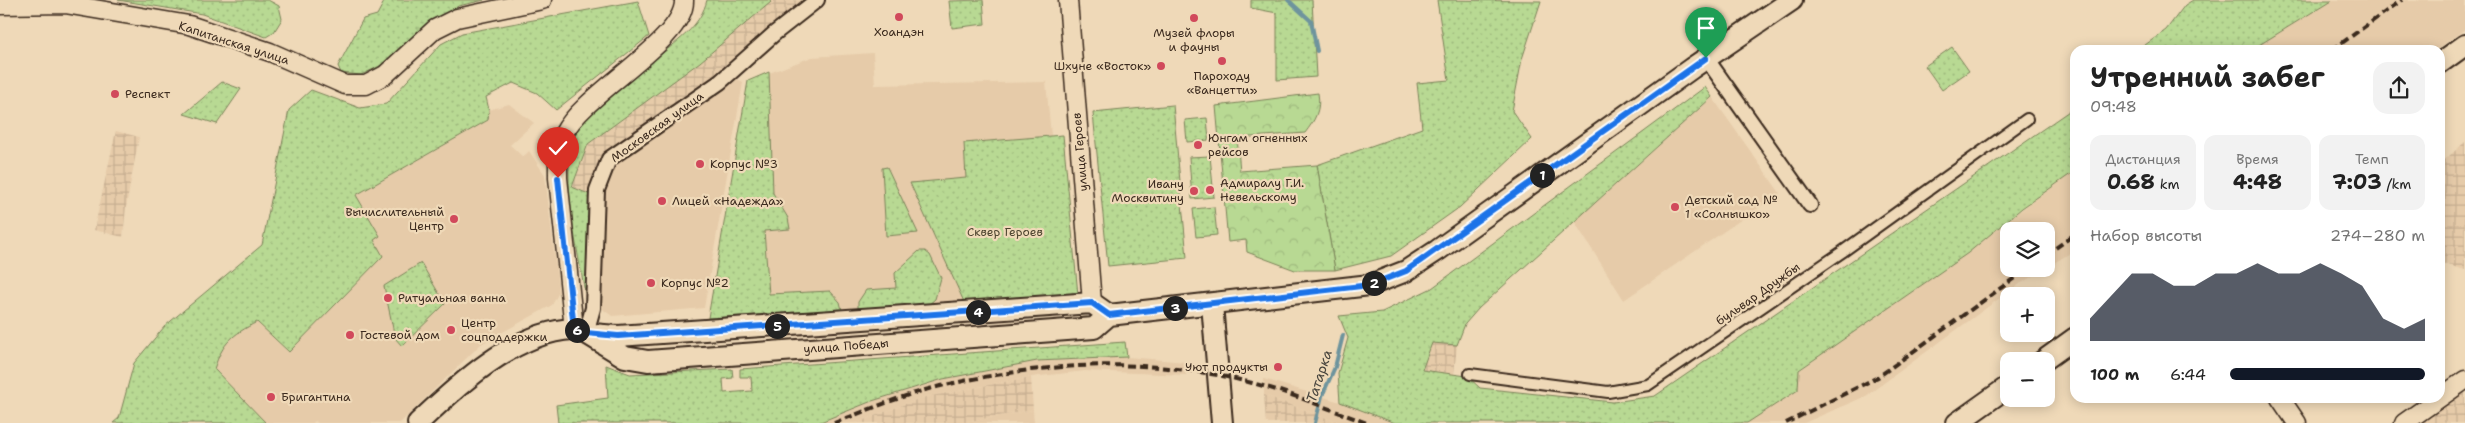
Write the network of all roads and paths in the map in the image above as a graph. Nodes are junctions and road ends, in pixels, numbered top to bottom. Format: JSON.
{"nodes":[{"id":1,"x":542,"y":0,"type":"edge"},
{"id":2,"x":684,"y":0,"type":"edge"},
{"id":3,"x":817,"y":0,"type":"edge"},
{"id":4,"x":1068,"y":0,"type":"edge"},
{"id":5,"x":1792,"y":0,"type":"edge"},
{"id":6,"x":66,"y":1,"type":"edge"},
{"id":7,"x":0,"y":5,"type":"edge"},
{"id":8,"x":2465,"y":45,"type":"edge"},
{"id":9,"x":1706,"y":58,"type":"junction"},
{"id":10,"x":2445,"y":59,"type":"edge"},
{"id":11,"x":2027,"y":119,"type":"dead end"},
{"id":12,"x":1810,"y":205,"type":"dead end"},
{"id":13,"x":1092,"y":303,"type":"junction"},
{"id":14,"x":1212,"y":304,"type":"junction"},
{"id":15,"x":1109,"y":315,"type":"junction"},
{"id":16,"x":580,"y":331,"type":"junction"},
{"id":17,"x":2070,"y":342,"type":"edge"},
{"id":18,"x":2055,"y":352,"type":"edge"},
{"id":19,"x":1470,"y":374,"type":"dead end"},
{"id":20,"x":2465,"y":380,"type":"edge"},
{"id":21,"x":2000,"y":393,"type":"edge"},
{"id":22,"x":2445,"y":394,"type":"edge"},
{"id":23,"x":2283,"y":403,"type":"edge"},
{"id":24,"x":2432,"y":403,"type":"edge"},
{"id":25,"x":418,"y":423,"type":"edge"},
{"id":26,"x":1222,"y":423,"type":"edge"},
{"id":27,"x":1958,"y":423,"type":"edge"},
{"id":28,"x":2297,"y":423,"type":"edge"},
{"id":29,"x":2404,"y":423,"type":"edge"}],
"edges":[{"from":1,"to":6,"type":"street","name":"Капитанская улица"},
{"from":2,"to":16,"type":"street"},
{"from":3,"to":16,"type":"street","name":"Московская улица"},
{"from":4,"to":13,"type":"street","name":"улица Героев"},
{"from":5,"to":9,"type":"main road","name":"улица Победы"},
{"from":6,"to":7,"type":"street","name":"Капитанская улица"},
{"from":8,"to":10,"type":"main road"},
{"from":9,"to":12,"type":"street"},
{"from":9,"to":14,"type":"main road","name":"улица Победы"},
{"from":11,"to":19,"type":"street","name":"бульвар Дружбы"},
{"from":13,"to":15,"type":"main road"},
{"from":13,"to":16,"type":"main road","name":"улица Победы"},
{"from":14,"to":15,"type":"main road","name":"улица Победы"},
{"from":14,"to":26,"type":"main road"},
{"from":15,"to":16,"type":"main road","name":"улица Победы"},
{"from":16,"to":25,"type":"main road","name":"улица Победы"},
{"from":17,"to":18,"type":"main road"},
{"from":20,"to":22,"type":"street"},
{"from":21,"to":27,"type":"main road"},
{"from":23,"to":28,"type":"street"},
{"from":24,"to":29,"type":"street"}]}
